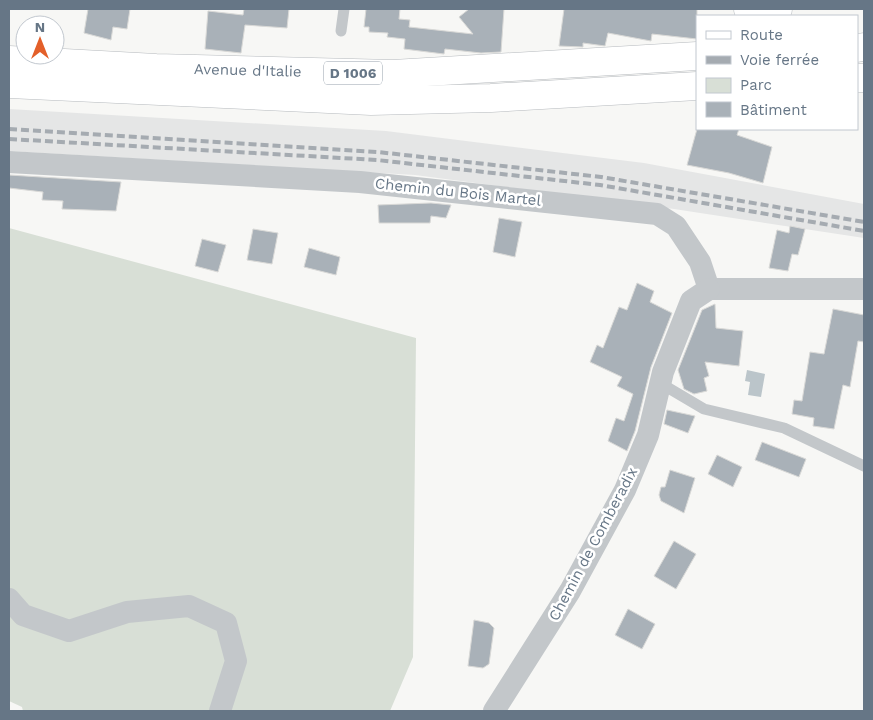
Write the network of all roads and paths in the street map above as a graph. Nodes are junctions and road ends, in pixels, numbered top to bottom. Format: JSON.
{"nodes":[{"id":1,"x":344,"y":9,"type":"edge"},
{"id":2,"x":341,"y":32,"type":"dead end"},
{"id":3,"x":696,"y":56,"type":"edge"},
{"id":4,"x":9,"y":60,"type":"edge"},
{"id":5,"x":9,"y":84,"type":"edge"},
{"id":6,"x":696,"y":86,"type":"edge"},
{"id":7,"x":9,"y":162,"type":"edge"},
{"id":8,"x":708,"y":289,"type":"junction"},
{"id":9,"x":864,"y":289,"type":"edge"},
{"id":10,"x":660,"y":383,"type":"junction"},
{"id":11,"x":864,"y":466,"type":"edge"},
{"id":12,"x":9,"y":599,"type":"edge"},
{"id":13,"x":220,"y":711,"type":"edge"},
{"id":14,"x":494,"y":711,"type":"edge"}],
"edges":[{"from":1,"to":2,"type":"lane"},
{"from":3,"to":4,"type":"main road","name":"Avenue d'Italie","number":"D 1006"},
{"from":5,"to":6,"type":"main road","name":"Avenue d'Italie","number":"D 1006"},
{"from":7,"to":8,"type":"street","name":"Chemin du Bois Martel"},
{"from":8,"to":9,"type":"street"},
{"from":8,"to":10,"type":"street","name":"Chemin de Comberadix"},
{"from":10,"to":11,"type":"lane"},
{"from":10,"to":14,"type":"street","name":"Chemin de Comberadix"},
{"from":12,"to":13,"type":"street"}]}
